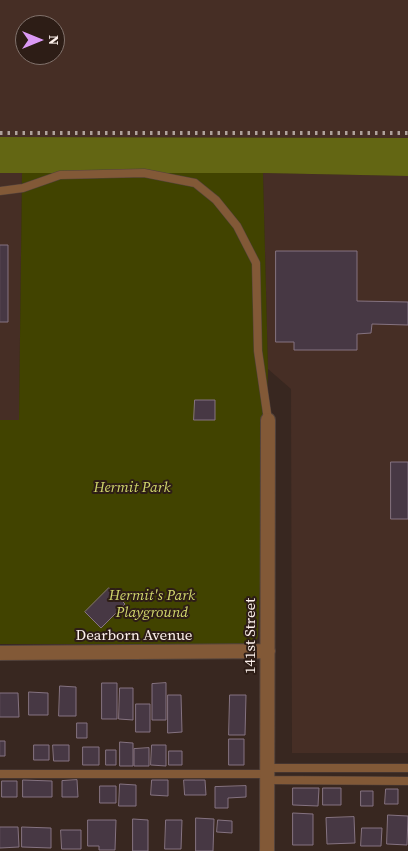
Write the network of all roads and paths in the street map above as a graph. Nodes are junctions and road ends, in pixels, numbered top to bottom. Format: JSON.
{"nodes":[{"id":1,"x":0,"y":191,"type":"edge"},
{"id":2,"x":268,"y":420,"type":"joint"},
{"id":3,"x":268,"y":651,"type":"junction"},
{"id":4,"x":0,"y":653,"type":"edge"},
{"id":5,"x":408,"y":768,"type":"edge"},
{"id":6,"x":0,"y":774,"type":"edge"},
{"id":7,"x":267,"y":774,"type":"junction"},
{"id":8,"x":408,"y":781,"type":"edge"},
{"id":9,"x":267,"y":851,"type":"edge"}],
"edges":[{"from":1,"to":2,"type":"lane"},
{"from":2,"to":3,"type":"street","name":"141st Street"},
{"from":3,"to":4,"type":"street","name":"Dearborn Avenue"},
{"from":3,"to":7,"type":"street","name":"141st Street"},
{"from":5,"to":7,"type":"lane"},
{"from":6,"to":7,"type":"lane"},
{"from":7,"to":8,"type":"lane"},
{"from":7,"to":9,"type":"street","name":"141st Street"}]}
